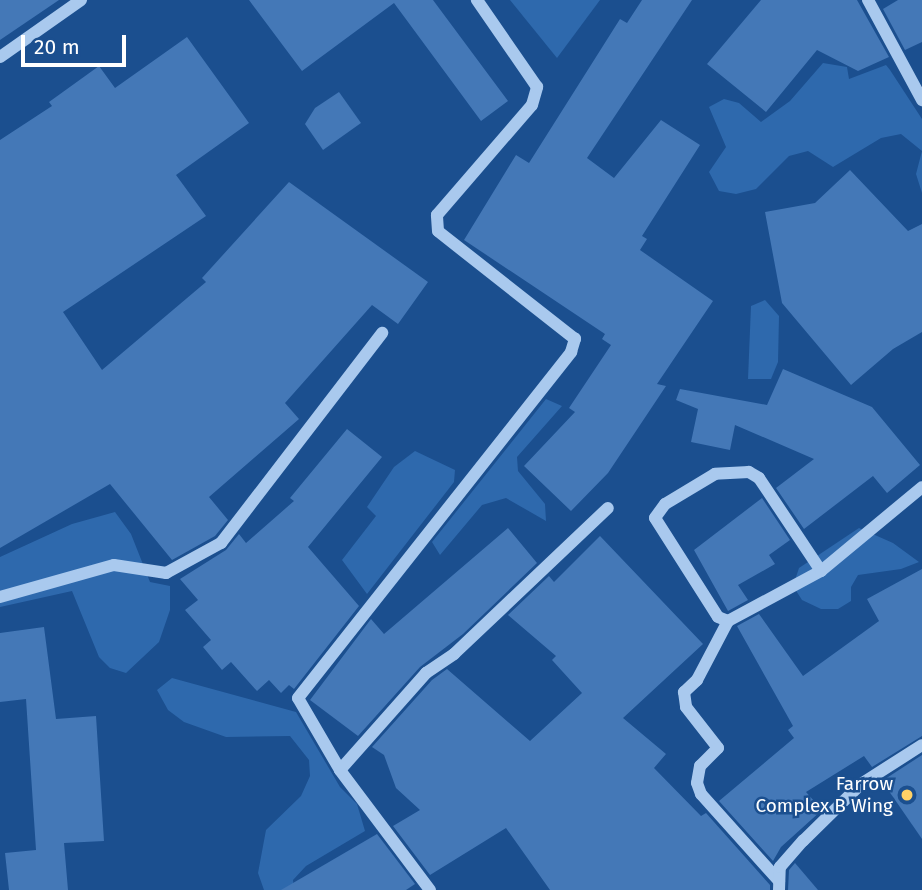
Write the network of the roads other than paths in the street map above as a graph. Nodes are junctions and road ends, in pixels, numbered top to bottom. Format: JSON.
{"nodes":[{"id":1,"x":81,"y":0,"type":"edge"},
{"id":2,"x":477,"y":0,"type":"edge"},
{"id":3,"x":868,"y":0,"type":"edge"},
{"id":4,"x":0,"y":57,"type":"edge"},
{"id":5,"x":922,"y":100,"type":"edge"},
{"id":6,"x":382,"y":333,"type":"dead end"},
{"id":7,"x":922,"y":487,"type":"edge"},
{"id":8,"x":608,"y":508,"type":"dead end"},
{"id":9,"x":821,"y":571,"type":"junction"},
{"id":10,"x":0,"y":597,"type":"edge"},
{"id":11,"x":728,"y":621,"type":"junction"},
{"id":12,"x":922,"y":746,"type":"edge"},
{"id":13,"x":340,"y":771,"type":"junction"},
{"id":14,"x":779,"y":886,"type":"edge"},
{"id":15,"x":429,"y":890,"type":"edge"}],
"edges":[{"from":1,"to":4,"type":"street"},
{"from":2,"to":13,"type":"street"},
{"from":3,"to":5,"type":"street"},
{"from":6,"to":10,"type":"street"},
{"from":7,"to":9,"type":"street"},
{"from":8,"to":13,"type":"street"},
{"from":9,"to":11,"type":"street"},
{"from":9,"to":11,"type":"street"},
{"from":11,"to":14,"type":"street"},
{"from":12,"to":14,"type":"street"},
{"from":13,"to":15,"type":"street"}]}
